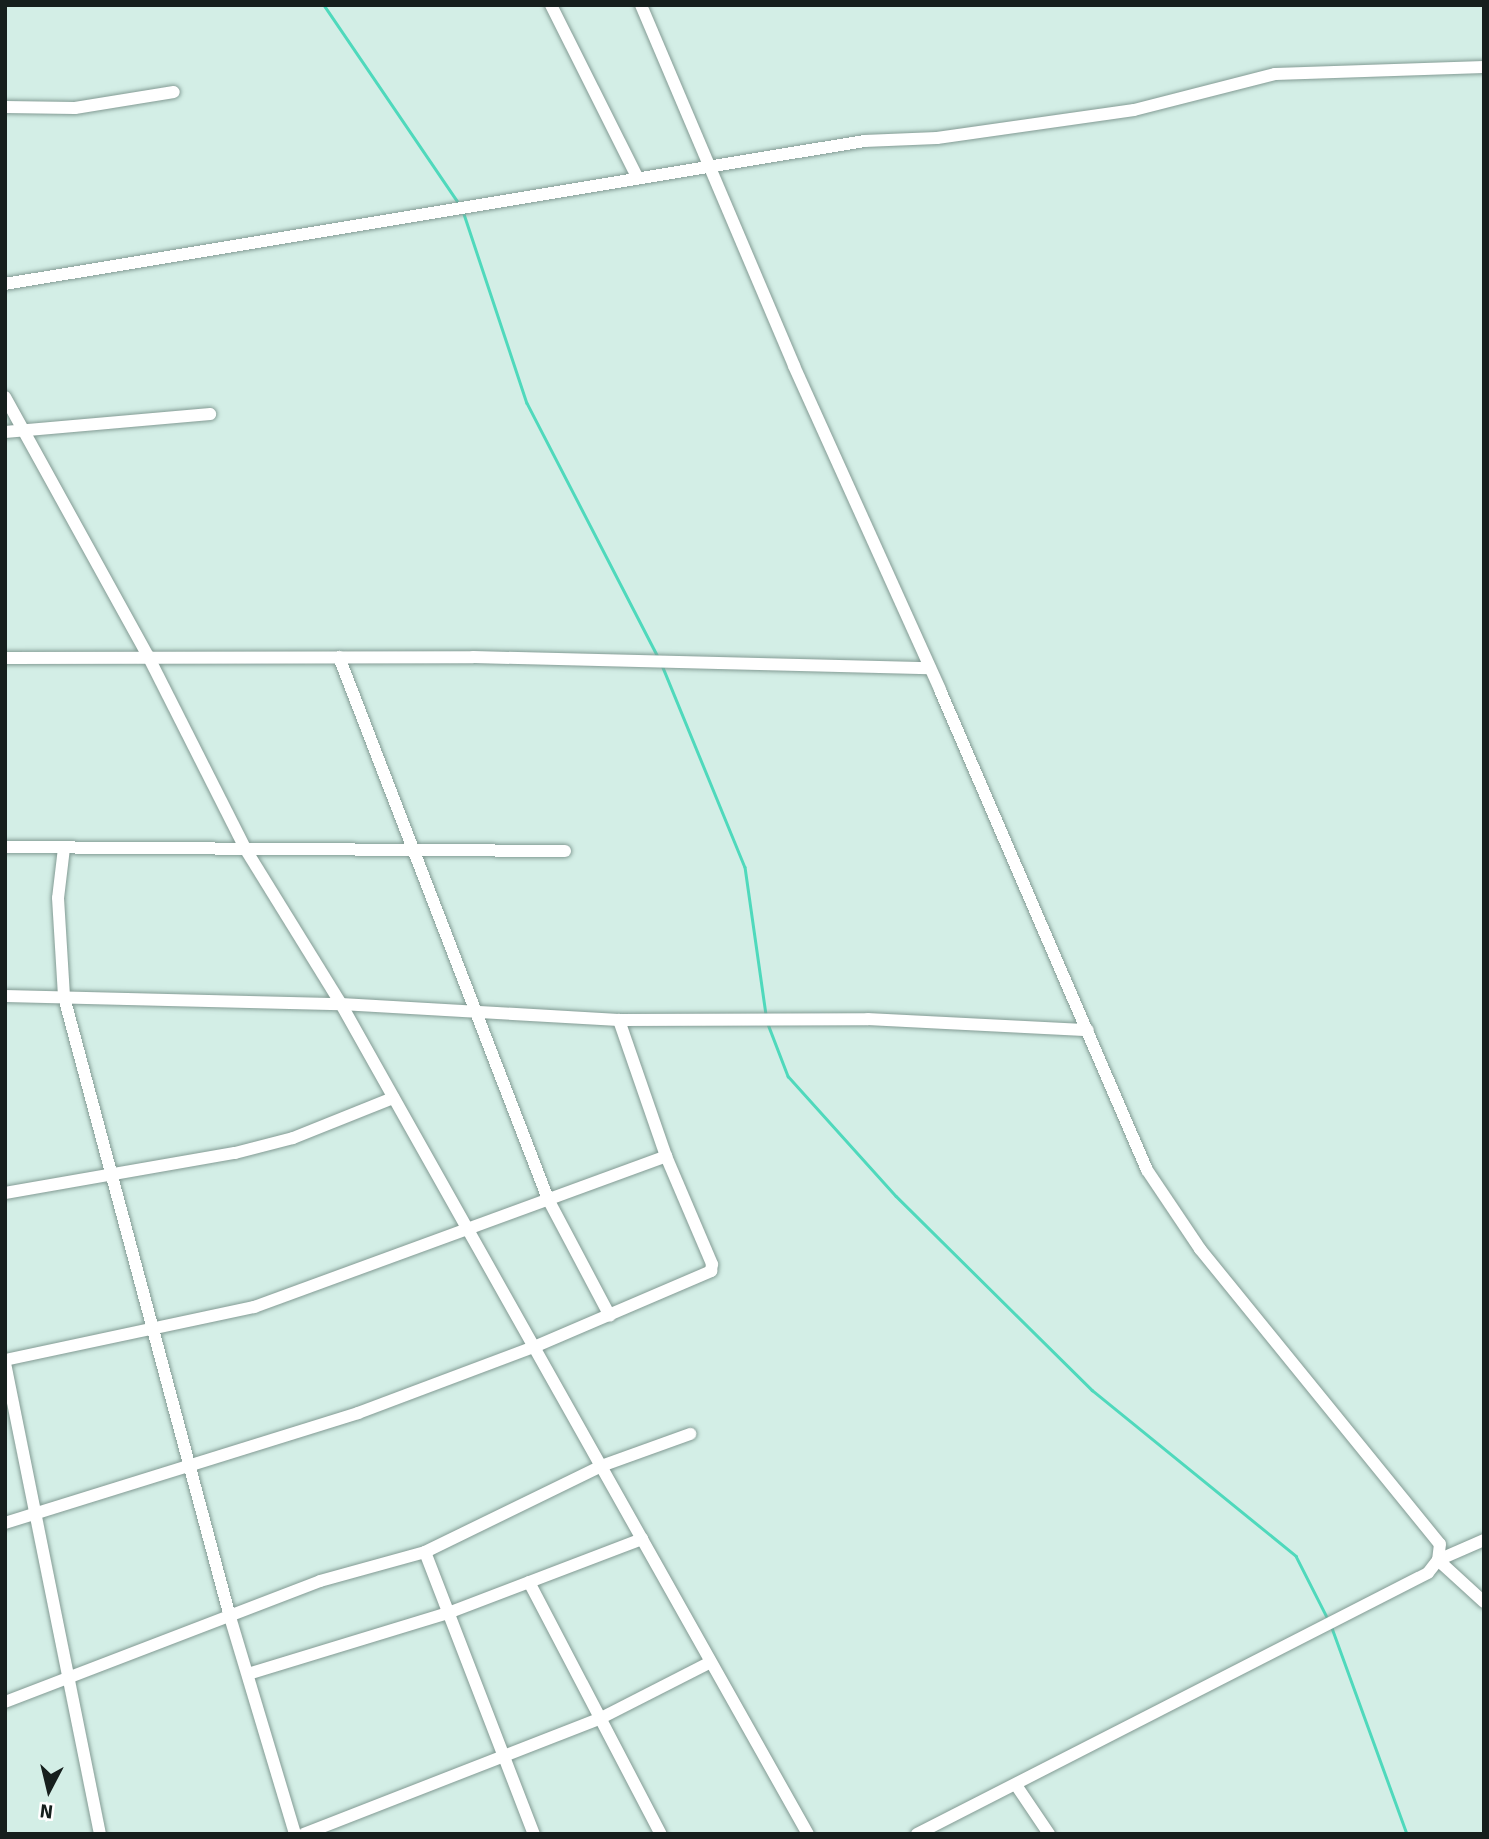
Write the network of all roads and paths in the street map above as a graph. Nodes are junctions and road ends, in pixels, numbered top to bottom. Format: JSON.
{"nodes":[{"id":1,"x":551,"y":5,"type":"edge"},
{"id":2,"x":641,"y":5,"type":"edge"},
{"id":3,"x":1484,"y":67,"type":"edge"},
{"id":4,"x":174,"y":92,"type":"dead end"},
{"id":5,"x":5,"y":107,"type":"edge"},
{"id":6,"x":707,"y":166,"type":"junction"},
{"id":7,"x":637,"y":177,"type":"junction"},
{"id":8,"x":5,"y":284,"type":"edge"},
{"id":9,"x":5,"y":397,"type":"edge"},
{"id":10,"x":210,"y":414,"type":"dead end"},
{"id":11,"x":24,"y":431,"type":"junction"},
{"id":12,"x":5,"y":432,"type":"edge"},
{"id":13,"x":148,"y":656,"type":"junction"},
{"id":14,"x":339,"y":657,"type":"junction"},
{"id":15,"x":5,"y":658,"type":"edge"},
{"id":16,"x":930,"y":668,"type":"junction"},
{"id":17,"x":5,"y":847,"type":"edge"},
{"id":18,"x":64,"y":848,"type":"junction"},
{"id":19,"x":409,"y":848,"type":"junction"},
{"id":20,"x":246,"y":850,"type":"junction"},
{"id":21,"x":565,"y":851,"type":"dead end"},
{"id":22,"x":5,"y":996,"type":"edge"},
{"id":23,"x":64,"y":997,"type":"junction"},
{"id":24,"x":341,"y":1004,"type":"junction"},
{"id":25,"x":474,"y":1014,"type":"junction"},
{"id":26,"x":619,"y":1020,"type":"junction"},
{"id":27,"x":1088,"y":1030,"type":"junction"},
{"id":28,"x":393,"y":1098,"type":"junction"},
{"id":29,"x":666,"y":1156,"type":"junction"},
{"id":30,"x":111,"y":1174,"type":"junction"},
{"id":31,"x":5,"y":1193,"type":"edge"},
{"id":32,"x":548,"y":1199,"type":"junction"},
{"id":33,"x":468,"y":1231,"type":"junction"},
{"id":34,"x":610,"y":1316,"type":"junction"},
{"id":35,"x":156,"y":1331,"type":"junction"},
{"id":36,"x":534,"y":1347,"type":"junction"},
{"id":37,"x":5,"y":1362,"type":"edge"},
{"id":38,"x":690,"y":1434,"type":"dead end"},
{"id":39,"x":601,"y":1466,"type":"junction"},
{"id":40,"x":190,"y":1467,"type":"junction"},
{"id":41,"x":35,"y":1515,"type":"junction"},
{"id":42,"x":5,"y":1523,"type":"edge"},
{"id":43,"x":642,"y":1539,"type":"junction"},
{"id":44,"x":1484,"y":1540,"type":"edge"},
{"id":45,"x":425,"y":1552,"type":"junction"},
{"id":46,"x":1438,"y":1560,"type":"junction"},
{"id":47,"x":529,"y":1582,"type":"junction"},
{"id":48,"x":1484,"y":1602,"type":"edge"},
{"id":49,"x":448,"y":1613,"type":"junction"},
{"id":50,"x":230,"y":1617,"type":"junction"},
{"id":51,"x":711,"y":1662,"type":"junction"},
{"id":52,"x":248,"y":1674,"type":"junction"},
{"id":53,"x":69,"y":1679,"type":"junction"},
{"id":54,"x":5,"y":1702,"type":"edge"},
{"id":55,"x":601,"y":1718,"type":"junction"},
{"id":56,"x":508,"y":1757,"type":"junction"},
{"id":57,"x":1016,"y":1785,"type":"junction"},
{"id":58,"x":100,"y":1834,"type":"edge"},
{"id":59,"x":295,"y":1834,"type":"edge"},
{"id":60,"x":304,"y":1834,"type":"edge"},
{"id":61,"x":534,"y":1834,"type":"edge"},
{"id":62,"x":661,"y":1834,"type":"edge"},
{"id":63,"x":808,"y":1834,"type":"edge"},
{"id":64,"x":917,"y":1834,"type":"edge"},
{"id":65,"x":1049,"y":1834,"type":"edge"}],
"edges":[{"from":1,"to":7,"type":"street"},
{"from":2,"to":6,"type":"street"},
{"from":3,"to":6,"type":"street"},
{"from":4,"to":5,"type":"street"},
{"from":6,"to":7,"type":"street"},
{"from":6,"to":16,"type":"street"},
{"from":7,"to":8,"type":"street"},
{"from":9,"to":11,"type":"street"},
{"from":10,"to":11,"type":"street"},
{"from":11,"to":12,"type":"street"},
{"from":11,"to":13,"type":"street"},
{"from":13,"to":14,"type":"street"},
{"from":13,"to":15,"type":"street"},
{"from":13,"to":20,"type":"street"},
{"from":14,"to":16,"type":"street"},
{"from":14,"to":19,"type":"street"},
{"from":16,"to":27,"type":"street"},
{"from":17,"to":18,"type":"street"},
{"from":18,"to":20,"type":"street"},
{"from":18,"to":23,"type":"street"},
{"from":19,"to":20,"type":"street"},
{"from":19,"to":21,"type":"street"},
{"from":19,"to":25,"type":"street"},
{"from":20,"to":24,"type":"street"},
{"from":22,"to":23,"type":"street"},
{"from":23,"to":24,"type":"street"},
{"from":23,"to":30,"type":"street"},
{"from":24,"to":25,"type":"street"},
{"from":24,"to":28,"type":"street"},
{"from":25,"to":26,"type":"street"},
{"from":25,"to":32,"type":"street"},
{"from":26,"to":27,"type":"street"},
{"from":26,"to":29,"type":"street"},
{"from":27,"to":46,"type":"street"},
{"from":28,"to":30,"type":"street"},
{"from":28,"to":33,"type":"street"},
{"from":29,"to":32,"type":"street"},
{"from":29,"to":34,"type":"street"},
{"from":30,"to":31,"type":"street"},
{"from":30,"to":35,"type":"street"},
{"from":32,"to":33,"type":"street"},
{"from":32,"to":34,"type":"street"},
{"from":33,"to":35,"type":"street"},
{"from":33,"to":36,"type":"street"},
{"from":34,"to":36,"type":"street"},
{"from":35,"to":37,"type":"street"},
{"from":35,"to":40,"type":"street"},
{"from":36,"to":39,"type":"street"},
{"from":36,"to":40,"type":"street"},
{"from":37,"to":41,"type":"street"},
{"from":38,"to":39,"type":"street"},
{"from":39,"to":43,"type":"street"},
{"from":39,"to":45,"type":"street"},
{"from":40,"to":41,"type":"street"},
{"from":40,"to":50,"type":"street"},
{"from":41,"to":42,"type":"street"},
{"from":41,"to":53,"type":"street"},
{"from":43,"to":47,"type":"street"},
{"from":43,"to":51,"type":"street"},
{"from":44,"to":46,"type":"street"},
{"from":45,"to":49,"type":"street"},
{"from":45,"to":50,"type":"street"},
{"from":46,"to":48,"type":"street"},
{"from":46,"to":57,"type":"street"},
{"from":47,"to":49,"type":"street"},
{"from":47,"to":55,"type":"street"},
{"from":49,"to":52,"type":"street"},
{"from":49,"to":56,"type":"street"},
{"from":50,"to":52,"type":"street"},
{"from":50,"to":53,"type":"street"},
{"from":51,"to":55,"type":"street"},
{"from":51,"to":63,"type":"street"},
{"from":52,"to":59,"type":"street"},
{"from":53,"to":54,"type":"street"},
{"from":53,"to":58,"type":"street"},
{"from":55,"to":56,"type":"street"},
{"from":55,"to":62,"type":"street"},
{"from":56,"to":60,"type":"street"},
{"from":56,"to":61,"type":"street"},
{"from":57,"to":64,"type":"street"},
{"from":57,"to":65,"type":"street"}]}
